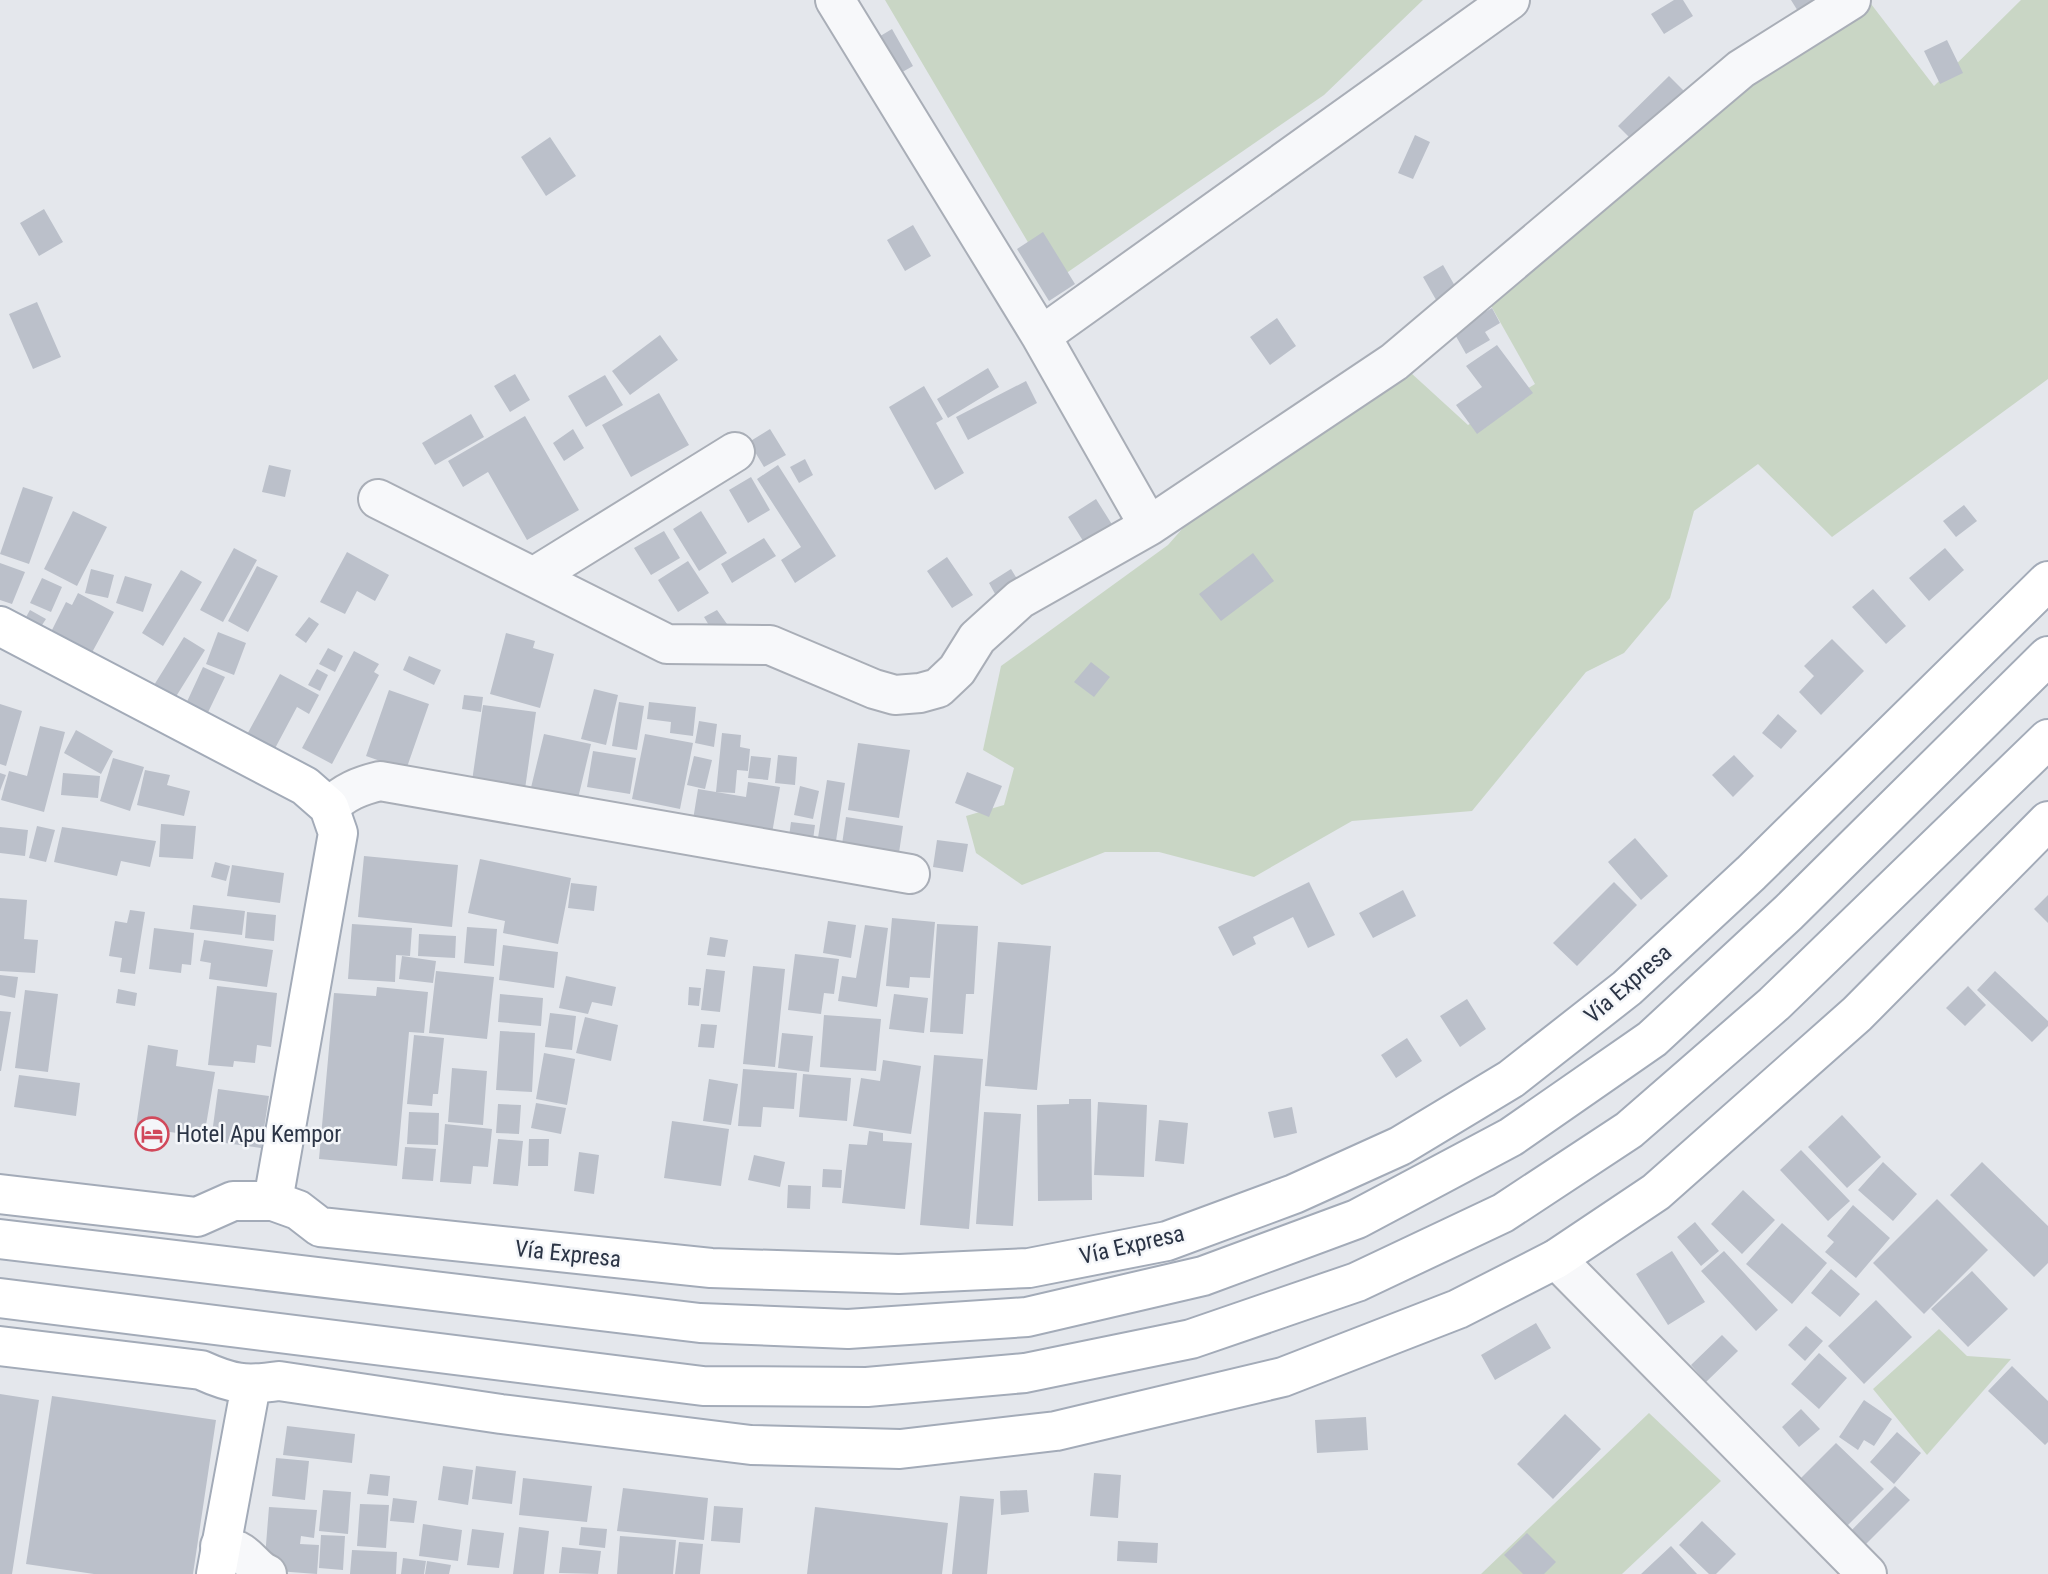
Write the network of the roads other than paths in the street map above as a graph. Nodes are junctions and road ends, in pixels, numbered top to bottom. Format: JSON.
{"nodes":[{"id":1,"x":835,"y":0,"type":"edge"},
{"id":2,"x":1510,"y":0,"type":"edge"},
{"id":3,"x":1851,"y":0,"type":"edge"},
{"id":4,"x":1041,"y":336,"type":"junction"},
{"id":5,"x":735,"y":452,"type":"dead end"},
{"id":6,"x":379,"y":499,"type":"dead end"},
{"id":7,"x":1149,"y":526,"type":"junction"},
{"id":8,"x":535,"y":576,"type":"junction"},
{"id":9,"x":2048,"y":581,"type":"edge"},
{"id":10,"x":0,"y":626,"type":"edge"},
{"id":11,"x":2048,"y":656,"type":"edge"},
{"id":12,"x":2048,"y":739,"type":"edge"},
{"id":13,"x":329,"y":807,"type":"junction"},
{"id":14,"x":2048,"y":821,"type":"edge"},
{"id":15,"x":910,"y":874,"type":"dead end"},
{"id":16,"x":0,"y":1194,"type":"edge"},
{"id":17,"x":273,"y":1201,"type":"junction"},
{"id":18,"x":197,"y":1217,"type":"junction"},
{"id":19,"x":320,"y":1227,"type":"junction"},
{"id":20,"x":0,"y":1239,"type":"edge"},
{"id":21,"x":165,"y":1258,"type":"junction"},
{"id":22,"x":1556,"y":1259,"type":"junction"},
{"id":23,"x":345,"y":1279,"type":"junction"},
{"id":24,"x":0,"y":1298,"type":"edge"},
{"id":25,"x":161,"y":1317,"type":"junction"},
{"id":26,"x":332,"y":1339,"type":"junction"},
{"id":27,"x":0,"y":1346,"type":"edge"},
{"id":28,"x":201,"y":1370,"type":"junction"},
{"id":29,"x":265,"y":1383,"type":"junction"},
{"id":30,"x":218,"y":1557,"type":"edge"},
{"id":31,"x":267,"y":1574,"type":"edge"},
{"id":32,"x":1867,"y":1574,"type":"edge"}],
"edges":[{"from":1,"to":4,"type":"street"},
{"from":2,"to":4,"type":"street"},
{"from":3,"to":7,"type":"street"},
{"from":4,"to":7,"type":"street"},
{"from":5,"to":8,"type":"street"},
{"from":6,"to":8,"type":"street"},
{"from":7,"to":8,"type":"street"},
{"from":9,"to":19,"type":"main road","name":"Vía Expresa"},
{"from":10,"to":13,"type":"main road"},
{"from":11,"to":23,"type":"main road","name":"Vía Expresa"},
{"from":12,"to":26,"type":"main road"},
{"from":13,"to":15,"type":"street"},
{"from":13,"to":17,"type":"main road"},
{"from":14,"to":22,"type":"main road"},
{"from":16,"to":18,"type":"main road"},
{"from":17,"to":18,"type":"main road","name":"Vía Expresa"},
{"from":17,"to":19,"type":"main road","name":"Vía Expresa"},
{"from":18,"to":21,"type":"main road"},
{"from":19,"to":23,"type":"main road"},
{"from":20,"to":21,"type":"main road","name":"Vía Expresa"},
{"from":21,"to":23,"type":"main road","name":"Vía Expresa"},
{"from":21,"to":25,"type":"main road"},
{"from":22,"to":29,"type":"main road"},
{"from":22,"to":32,"type":"street"},
{"from":23,"to":26,"type":"main road"},
{"from":24,"to":25,"type":"main road"},
{"from":25,"to":26,"type":"main road"},
{"from":25,"to":28,"type":"main road"},
{"from":26,"to":29,"type":"main road"},
{"from":27,"to":28,"type":"main road"},
{"from":28,"to":29,"type":"main road"},
{"from":29,"to":30,"type":"main road"},
{"from":30,"to":31,"type":"street"}]}
